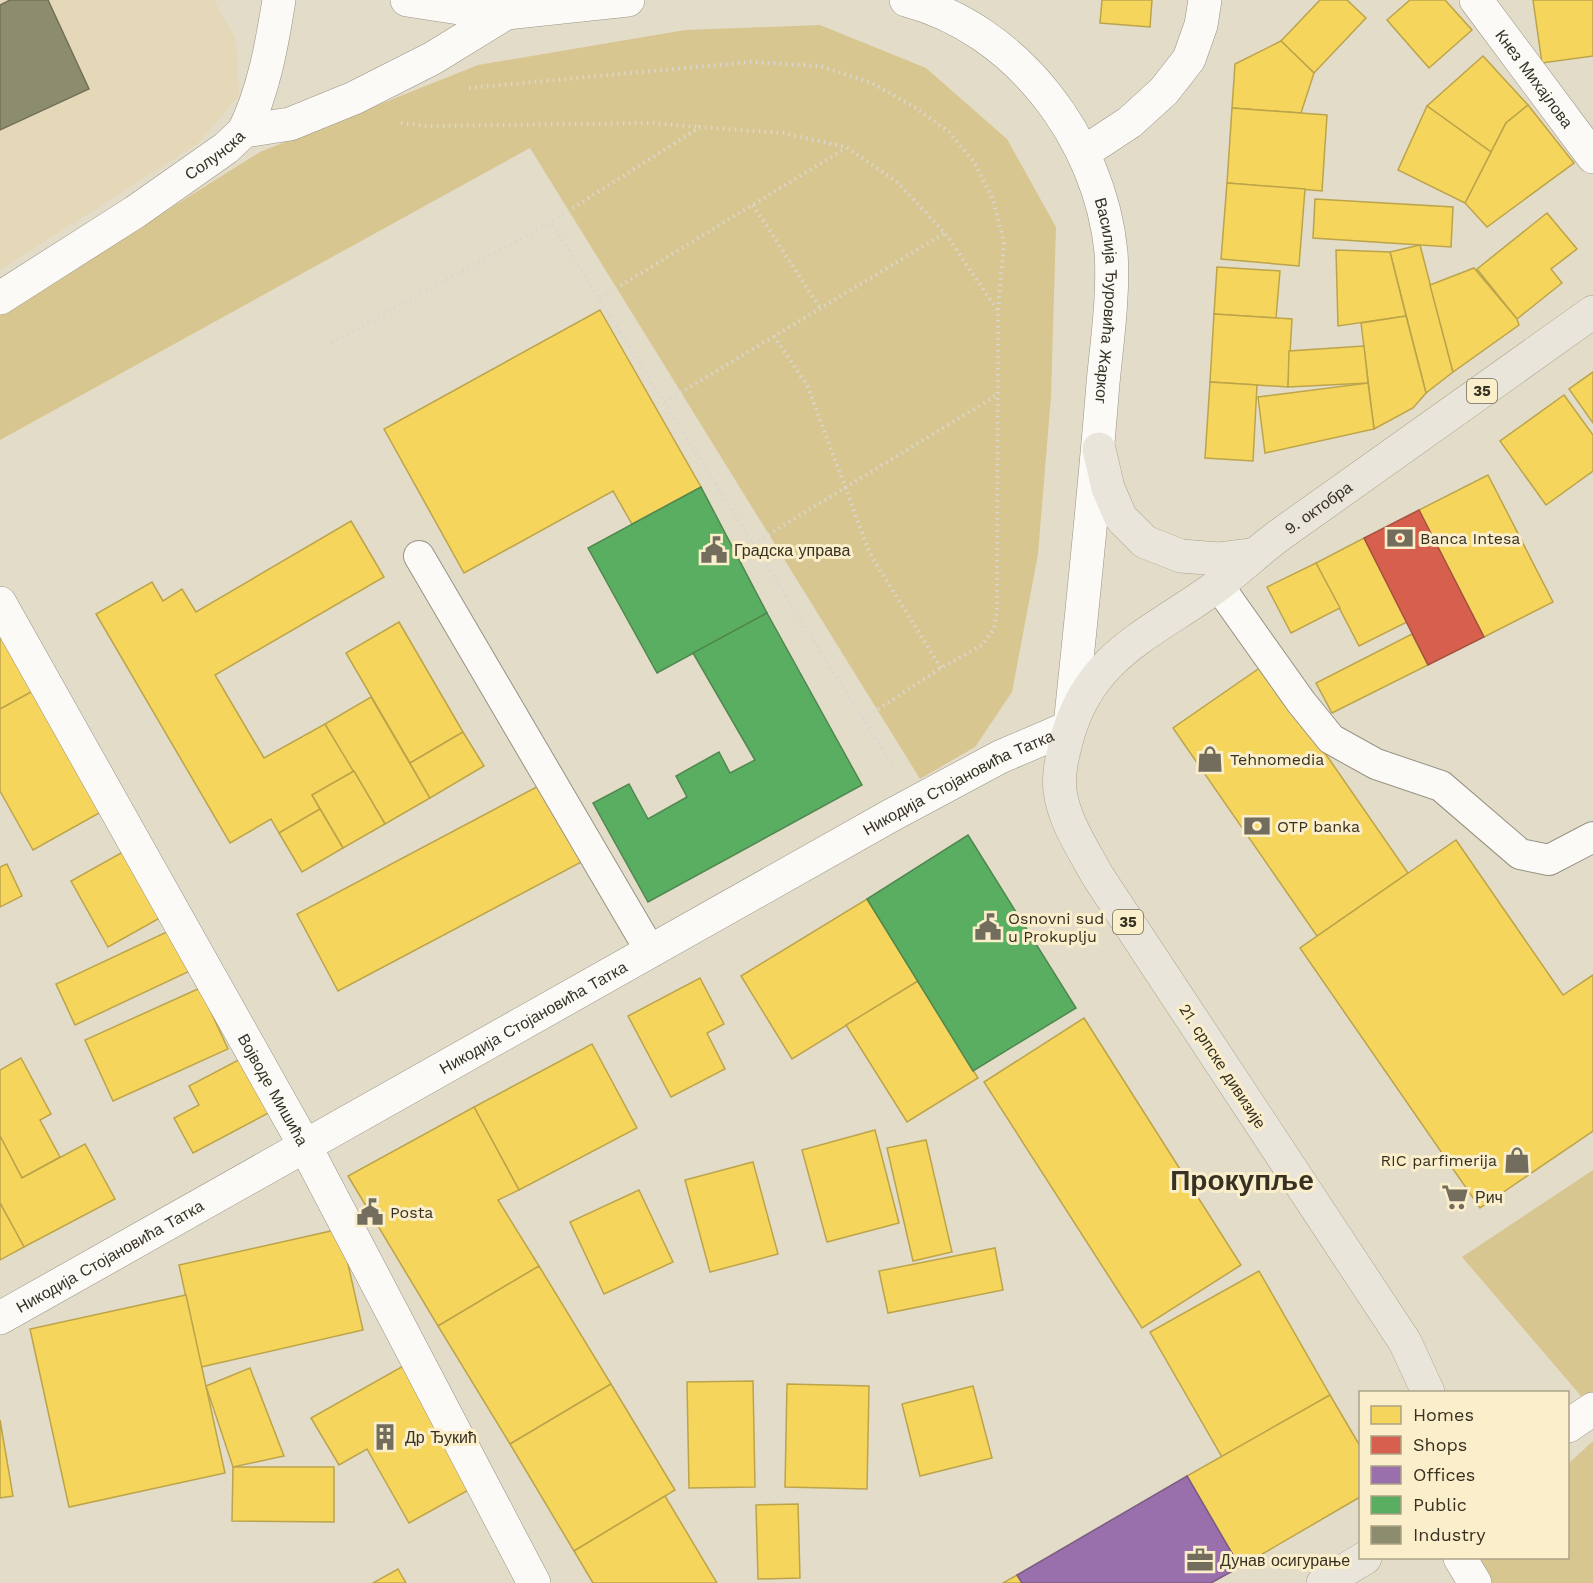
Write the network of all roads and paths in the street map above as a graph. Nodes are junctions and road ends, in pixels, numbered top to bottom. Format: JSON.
{"nodes":[{"id":1,"x":279,"y":0,"type":"edge"},
{"id":2,"x":407,"y":0,"type":"edge"},
{"id":3,"x":628,"y":0,"type":"edge"},
{"id":4,"x":906,"y":0,"type":"edge"},
{"id":5,"x":1204,"y":0,"type":"edge"},
{"id":6,"x":1476,"y":0,"type":"edge"},
{"id":7,"x":506,"y":13,"type":"junction"},
{"id":8,"x":459,"y":89,"type":"dead end"},
{"id":9,"x":393,"y":122,"type":"dead end"},
{"id":10,"x":700,"y":127,"type":"junction"},
{"id":11,"x":244,"y":131,"type":"junction"},
{"id":12,"x":846,"y":147,"type":"junction"},
{"id":13,"x":1083,"y":153,"type":"junction"},
{"id":14,"x":1593,"y":157,"type":"edge"},
{"id":15,"x":753,"y":205,"type":"junction"},
{"id":16,"x":551,"y":222,"type":"junction"},
{"id":17,"x":945,"y":233,"type":"junction"},
{"id":18,"x":0,"y":298,"type":"edge"},
{"id":19,"x":600,"y":298,"type":"junction"},
{"id":20,"x":820,"y":308,"type":"junction"},
{"id":21,"x":998,"y":311,"type":"junction"},
{"id":22,"x":1593,"y":312,"type":"edge"},
{"id":23,"x":774,"y":336,"type":"junction"},
{"id":24,"x":331,"y":343,"type":"dead end"},
{"id":25,"x":997,"y":395,"type":"junction"},
{"id":26,"x":665,"y":402,"type":"junction"},
{"id":27,"x":1099,"y":449,"type":"junction"},
{"id":28,"x":845,"y":487,"type":"junction"},
{"id":29,"x":753,"y":544,"type":"junction"},
{"id":30,"x":1252,"y":555,"type":"junction"},
{"id":31,"x":419,"y":556,"type":"dead end"},
{"id":32,"x":1218,"y":585,"type":"junction"},
{"id":33,"x":0,"y":603,"type":"edge"},
{"id":34,"x":941,"y":668,"type":"junction"},
{"id":35,"x":863,"y":719,"type":"junction"},
{"id":36,"x":1070,"y":727,"type":"junction"},
{"id":37,"x":916,"y":802,"type":"junction"},
{"id":38,"x":1593,"y":837,"type":"edge"},
{"id":39,"x":651,"y":952,"type":"junction"},
{"id":40,"x":305,"y":1146,"type":"junction"},
{"id":41,"x":0,"y":1318,"type":"edge"},
{"id":42,"x":1428,"y":1391,"type":"edge"},
{"id":43,"x":1593,"y":1409,"type":"edge"},
{"id":44,"x":1569,"y":1425,"type":"edge"},
{"id":45,"x":1362,"y":1559,"type":"edge"},
{"id":46,"x":1461,"y":1559,"type":"edge"},
{"id":47,"x":534,"y":1583,"type":"edge"},
{"id":48,"x":1323,"y":1583,"type":"edge"},
{"id":49,"x":1475,"y":1583,"type":"edge"}],
"edges":[{"from":1,"to":11,"type":"street"},
{"from":2,"to":7,"type":"street"},
{"from":3,"to":7,"type":"street"},
{"from":4,"to":13,"type":"street","name":"Василија Ђуровића Жарког"},
{"from":5,"to":13,"type":"street"},
{"from":6,"to":14,"type":"street","name":"Кнез Михајлова"},
{"from":7,"to":11,"type":"street","name":"Солунска"},
{"from":8,"to":21,"type":"path"},
{"from":9,"to":10,"type":"path"},
{"from":10,"to":12,"type":"path"},
{"from":10,"to":16,"type":"path"},
{"from":11,"to":18,"type":"street","name":"Солунска"},
{"from":12,"to":15,"type":"path"},
{"from":12,"to":17,"type":"path"},
{"from":13,"to":27,"type":"street","name":"Василија Ђуровића Жарког"},
{"from":15,"to":19,"type":"path"},
{"from":15,"to":20,"type":"path"},
{"from":16,"to":19,"type":"path"},
{"from":16,"to":24,"type":"path"},
{"from":17,"to":20,"type":"path"},
{"from":17,"to":21,"type":"path"},
{"from":19,"to":26,"type":"path"},
{"from":20,"to":23,"type":"path"},
{"from":21,"to":25,"type":"path"},
{"from":22,"to":30,"type":"main road","name":"9. октобра","number":"35"},
{"from":23,"to":26,"type":"path"},
{"from":23,"to":28,"type":"path"},
{"from":25,"to":28,"type":"path"},
{"from":25,"to":34,"type":"path"},
{"from":26,"to":29,"type":"path"},
{"from":27,"to":30,"type":"main road"},
{"from":27,"to":36,"type":"street","name":"Василија Ђуровића Жарког"},
{"from":28,"to":29,"type":"path"},
{"from":28,"to":34,"type":"path"},
{"from":29,"to":35,"type":"path"},
{"from":30,"to":32,"type":"main road","name":"9. октобра","number":"35"},
{"from":31,"to":39,"type":"lane"},
{"from":32,"to":36,"type":"main road","name":"9. октобра","number":"35"},
{"from":32,"to":38,"type":"lane"},
{"from":33,"to":40,"type":"street","name":"Војводе Мишића"},
{"from":34,"to":35,"type":"path"},
{"from":35,"to":37,"type":"path"},
{"from":36,"to":37,"type":"street","name":"Никодија Стојановића Татка"},
{"from":36,"to":42,"type":"main road","name":"21. српске дивизије","number":"35"},
{"from":37,"to":39,"type":"street","name":"Никодија Стојановића Татка"},
{"from":39,"to":40,"type":"street","name":"Никодија Стојановића Татка"},
{"from":40,"to":41,"type":"street","name":"Никодија Стојановића Татка"},
{"from":40,"to":47,"type":"street","name":"Војводе Мишића"},
{"from":43,"to":44,"type":"street"},
{"from":45,"to":48,"type":"main road"},
{"from":46,"to":49,"type":"street"}]}
